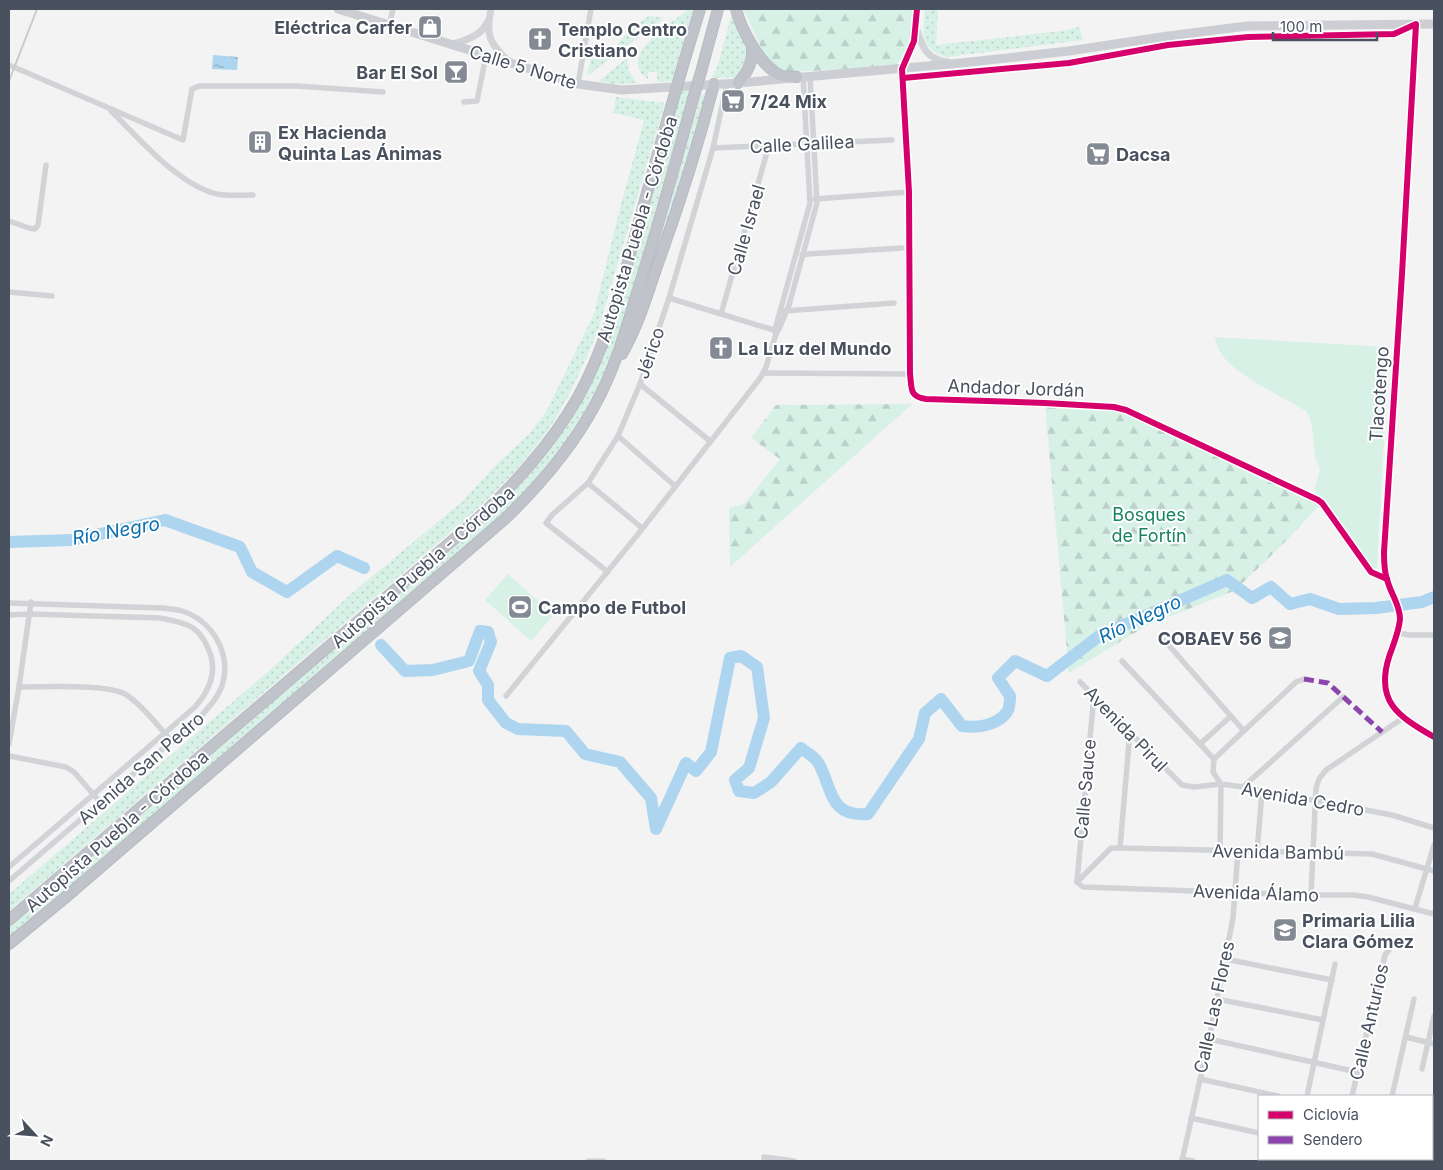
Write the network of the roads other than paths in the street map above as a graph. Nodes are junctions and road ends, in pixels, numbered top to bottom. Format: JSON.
{"nodes":[{"id":1,"x":338,"y":9,"type":"edge"},
{"id":2,"x":392,"y":9,"type":"edge"},
{"id":3,"x":490,"y":9,"type":"edge"},
{"id":4,"x":591,"y":9,"type":"edge"},
{"id":5,"x":700,"y":9,"type":"edge"},
{"id":6,"x":718,"y":9,"type":"edge"},
{"id":7,"x":736,"y":9,"type":"edge"},
{"id":8,"x":917,"y":9,"type":"edge"},
{"id":9,"x":488,"y":21,"type":"junction"},
{"id":10,"x":1416,"y":24,"type":"junction"},
{"id":11,"x":1434,"y":24,"type":"edge"},
{"id":12,"x":390,"y":26,"type":"junction"},
{"id":13,"x":916,"y":26,"type":"junction"},
{"id":14,"x":751,"y":43,"type":"junction"},
{"id":15,"x":450,"y":45,"type":"junction"},
{"id":16,"x":486,"y":56,"type":"junction"},
{"id":17,"x":961,"y":63,"type":"junction"},
{"id":18,"x":511,"y":64,"type":"junction"},
{"id":19,"x":9,"y":65,"type":"edge"},
{"id":20,"x":902,"y":73,"type":"junction"},
{"id":21,"x":803,"y":76,"type":"junction"},
{"id":22,"x":738,"y":83,"type":"junction"},
{"id":23,"x":578,"y":84,"type":"junction"},
{"id":24,"x":714,"y":84,"type":"junction"},
{"id":25,"x":727,"y":84,"type":"junction"},
{"id":26,"x":383,"y":92,"type":"dead end"},
{"id":27,"x":464,"y":102,"type":"dead end"},
{"id":28,"x":108,"y":108,"type":"junction"},
{"id":29,"x":892,"y":140,"type":"dead end"},
{"id":30,"x":807,"y":144,"type":"junction"},
{"id":31,"x":814,"y":144,"type":"junction"},
{"id":32,"x":769,"y":145,"type":"junction"},
{"id":33,"x":713,"y":148,"type":"junction"},
{"id":34,"x":46,"y":165,"type":"dead end"},
{"id":35,"x":909,"y":192,"type":"junction"},
{"id":36,"x":253,"y":195,"type":"dead end"},
{"id":37,"x":810,"y":199,"type":"junction"},
{"id":38,"x":818,"y":199,"type":"junction"},
{"id":39,"x":9,"y":221,"type":"edge"},
{"id":40,"x":902,"y":248,"type":"dead end"},
{"id":41,"x":804,"y":255,"type":"junction"},
{"id":42,"x":795,"y":256,"type":"junction"},
{"id":43,"x":9,"y":292,"type":"edge"},
{"id":44,"x":52,"y":296,"type":"dead end"},
{"id":45,"x":669,"y":298,"type":"junction"},
{"id":46,"x":894,"y":303,"type":"dead end"},
{"id":47,"x":780,"y":311,"type":"junction"},
{"id":48,"x":787,"y":311,"type":"junction"},
{"id":49,"x":721,"y":314,"type":"junction"},
{"id":50,"x":776,"y":332,"type":"junction"},
{"id":51,"x":764,"y":373,"type":"junction"},
{"id":52,"x":910,"y":374,"type":"junction"},
{"id":53,"x":609,"y":377,"type":"junction"},
{"id":54,"x":640,"y":384,"type":"junction"},
{"id":55,"x":618,"y":436,"type":"junction"},
{"id":56,"x":710,"y":442,"type":"junction"},
{"id":57,"x":588,"y":483,"type":"junction"},
{"id":58,"x":675,"y":486,"type":"junction"},
{"id":59,"x":642,"y":528,"type":"junction"},
{"id":60,"x":608,"y":572,"type":"junction"},
{"id":61,"x":1386,"y":579,"type":"junction"},
{"id":62,"x":31,"y":602,"type":"junction"},
{"id":63,"x":9,"y":603,"type":"edge"},
{"id":64,"x":30,"y":614,"type":"junction"},
{"id":65,"x":9,"y":615,"type":"edge"},
{"id":66,"x":1397,"y":632,"type":"junction"},
{"id":67,"x":1434,"y":635,"type":"edge"},
{"id":68,"x":1165,"y":641,"type":"dead end"},
{"id":69,"x":1122,"y":661,"type":"dead end"},
{"id":70,"x":1304,"y":679,"type":"dead end"},
{"id":71,"x":1080,"y":682,"type":"dead end"},
{"id":72,"x":20,"y":687,"type":"junction"},
{"id":73,"x":1094,"y":695,"type":"junction"},
{"id":74,"x":506,"y":696,"type":"dead end"},
{"id":75,"x":1343,"y":697,"type":"dead end"},
{"id":76,"x":1231,"y":716,"type":"junction"},
{"id":77,"x":1403,"y":718,"type":"junction"},
{"id":78,"x":1130,"y":731,"type":"junction"},
{"id":79,"x":1244,"y":731,"type":"junction"},
{"id":80,"x":164,"y":732,"type":"junction"},
{"id":81,"x":1434,"y":737,"type":"edge"},
{"id":82,"x":172,"y":742,"type":"junction"},
{"id":83,"x":9,"y":744,"type":"edge"},
{"id":84,"x":1200,"y":744,"type":"junction"},
{"id":85,"x":9,"y":756,"type":"edge"},
{"id":86,"x":1214,"y":759,"type":"junction"},
{"id":87,"x":1172,"y":777,"type":"joint"},
{"id":88,"x":1221,"y":784,"type":"junction"},
{"id":89,"x":1243,"y":787,"type":"junction"},
{"id":90,"x":1262,"y":792,"type":"junction"},
{"id":91,"x":94,"y":794,"type":"junction"},
{"id":92,"x":1315,"y":801,"type":"junction"},
{"id":93,"x":102,"y":803,"type":"junction"},
{"id":94,"x":1434,"y":828,"type":"edge"},
{"id":95,"x":1434,"y":845,"type":"edge"},
{"id":96,"x":1120,"y":848,"type":"junction"},
{"id":97,"x":1220,"y":851,"type":"junction"},
{"id":98,"x":1238,"y":851,"type":"junction"},
{"id":99,"x":1257,"y":852,"type":"junction"},
{"id":100,"x":1313,"y":852,"type":"junction"},
{"id":101,"x":10,"y":864,"type":"edge"},
{"id":102,"x":1427,"y":869,"type":"junction"},
{"id":103,"x":1434,"y":871,"type":"edge"},
{"id":104,"x":18,"y":873,"type":"junction"},
{"id":105,"x":9,"y":881,"type":"edge"},
{"id":106,"x":1077,"y":882,"type":"junction"},
{"id":107,"x":1235,"y":892,"type":"junction"},
{"id":108,"x":1310,"y":895,"type":"junction"},
{"id":109,"x":1415,"y":908,"type":"junction"},
{"id":110,"x":1434,"y":914,"type":"edge"},
{"id":111,"x":9,"y":920,"type":"edge"},
{"id":112,"x":9,"y":944,"type":"edge"},
{"id":113,"x":1389,"y":950,"type":"dead end"},
{"id":114,"x":1225,"y":959,"type":"junction"},
{"id":115,"x":1335,"y":964,"type":"dead end"},
{"id":116,"x":1332,"y":980,"type":"junction"},
{"id":117,"x":1217,"y":999,"type":"junction"},
{"id":118,"x":1414,"y":999,"type":"dead end"},
{"id":119,"x":1434,"y":1016,"type":"edge"},
{"id":120,"x":1323,"y":1020,"type":"junction"},
{"id":121,"x":1406,"y":1038,"type":"junction"},
{"id":122,"x":1209,"y":1039,"type":"junction"},
{"id":123,"x":1431,"y":1043,"type":"edge"},
{"id":124,"x":1314,"y":1063,"type":"junction"},
{"id":125,"x":1422,"y":1068,"type":"dead end"},
{"id":126,"x":1357,"y":1072,"type":"junction"},
{"id":127,"x":1200,"y":1079,"type":"junction"},
{"id":128,"x":1273,"y":1095,"type":"edge"},
{"id":129,"x":1306,"y":1095,"type":"edge"},
{"id":130,"x":1352,"y":1095,"type":"edge"},
{"id":131,"x":1392,"y":1095,"type":"edge"},
{"id":132,"x":1191,"y":1118,"type":"junction"},
{"id":133,"x":1258,"y":1133,"type":"edge"},
{"id":134,"x":764,"y":1159,"type":"edge"},
{"id":135,"x":1182,"y":1160,"type":"edge"},
{"id":136,"x":588,"y":1161,"type":"edge"},
{"id":137,"x":604,"y":1161,"type":"edge"},
{"id":138,"x":794,"y":1161,"type":"edge"},
{"id":139,"x":1193,"y":1161,"type":"edge"}],
"edges":[{"from":1,"to":12,"type":"main road","name":"Calle 5 Norte"},
{"from":2,"to":12,"type":"street"},
{"from":3,"to":9,"type":"street"},
{"from":4,"to":23,"type":"street"},
{"from":5,"to":111,"type":"highway","name":"Autopista Puebla - Córdoba","bridge":true},
{"from":6,"to":53,"type":"highway","name":"Autopista Puebla - Córdoba","bridge":true},
{"from":7,"to":14,"type":"highway"},
{"from":8,"to":13,"type":"street"},
{"from":9,"to":15,"type":"street"},
{"from":9,"to":18,"type":"street"},
{"from":10,"to":11,"type":"main road","name":"Calle 5 Norte"},
{"from":10,"to":17,"type":"main road","name":"Calle 5 Norte"},
{"from":10,"to":20,"type":"street"},
{"from":10,"to":61,"type":"street","name":"Tlacotengo"},
{"from":12,"to":15,"type":"main road","name":"Calle 5 Norte"},
{"from":13,"to":17,"type":"street"},
{"from":13,"to":20,"type":"street"},
{"from":14,"to":21,"type":"highway"},
{"from":14,"to":22,"type":"highway"},
{"from":15,"to":16,"type":"main road","name":"Calle 5 Norte"},
{"from":16,"to":18,"type":"main road","name":"Calle 5 Norte"},
{"from":16,"to":27,"type":"street"},
{"from":17,"to":20,"type":"main road","name":"Calle 5 Norte"},
{"from":18,"to":23,"type":"main road","name":"Calle 5 Norte"},
{"from":19,"to":28,"type":"street"},
{"from":20,"to":21,"type":"main road","name":"Calle 5 Norte"},
{"from":20,"to":35,"type":"street","name":"Andador Jordán"},
{"from":21,"to":22,"type":"main road","name":"Calle 5 Norte"},
{"from":21,"to":30,"type":"street"},
{"from":21,"to":31,"type":"street"},
{"from":22,"to":25,"type":"main road","name":"Calle 5 Norte"},
{"from":23,"to":24,"type":"main road","name":"Calle 5 Norte"},
{"from":24,"to":25,"type":"main road","name":"Calle 5 Norte"},
{"from":24,"to":53,"type":"highway"},
{"from":25,"to":33,"type":"street","name":"Jérico"},
{"from":26,"to":28,"type":"street"},
{"from":28,"to":36,"type":"street"},
{"from":29,"to":31,"type":"street","name":"Calle Galilea"},
{"from":30,"to":31,"type":"street","name":"Calle Galilea"},
{"from":30,"to":32,"type":"street","name":"Calle Galilea"},
{"from":30,"to":37,"type":"street"},
{"from":31,"to":38,"type":"street"},
{"from":32,"to":33,"type":"street","name":"Calle Galilea"},
{"from":32,"to":49,"type":"street","name":"Calle Israel"},
{"from":33,"to":45,"type":"street","name":"Jérico"},
{"from":34,"to":39,"type":"street"},
{"from":35,"to":38,"type":"street"},
{"from":35,"to":52,"type":"street","name":"Andador Jordán"},
{"from":37,"to":38,"type":"street"},
{"from":37,"to":42,"type":"street"},
{"from":38,"to":41,"type":"street"},
{"from":40,"to":41,"type":"street"},
{"from":41,"to":42,"type":"street"},
{"from":41,"to":48,"type":"street"},
{"from":42,"to":47,"type":"street"},
{"from":43,"to":44,"type":"street"},
{"from":45,"to":49,"type":"street"},
{"from":45,"to":54,"type":"street","name":"Jérico"},
{"from":46,"to":48,"type":"street"},
{"from":47,"to":48,"type":"street"},
{"from":47,"to":50,"type":"street"},
{"from":48,"to":50,"type":"street"},
{"from":49,"to":50,"type":"street"},
{"from":50,"to":51,"type":"street"},
{"from":51,"to":52,"type":"street"},
{"from":51,"to":56,"type":"street"},
{"from":52,"to":61,"type":"street","name":"Andador Jordán"},
{"from":53,"to":112,"type":"highway","name":"Autopista Puebla - Córdoba"},
{"from":54,"to":55,"type":"street","name":"Jérico"},
{"from":54,"to":56,"type":"street"},
{"from":55,"to":57,"type":"street","name":"Jérico"},
{"from":55,"to":58,"type":"street"},
{"from":56,"to":58,"type":"street"},
{"from":57,"to":59,"type":"street"},
{"from":57,"to":60,"type":"street","name":"Jérico"},
{"from":58,"to":59,"type":"street"},
{"from":59,"to":60,"type":"street"},
{"from":60,"to":74,"type":"street"},
{"from":61,"to":66,"type":"street","name":"Tlacotengo"},
{"from":62,"to":63,"type":"street","name":"Avenida San Pedro"},
{"from":62,"to":64,"type":"street"},
{"from":62,"to":82,"type":"street","name":"Avenida San Pedro"},
{"from":64,"to":65,"type":"street","name":"Avenida San Pedro"},
{"from":64,"to":72,"type":"street"},
{"from":64,"to":80,"type":"street","name":"Avenida San Pedro"},
{"from":66,"to":67,"type":"street"},
{"from":66,"to":77,"type":"street","name":"Tlacotengo"},
{"from":68,"to":76,"type":"street"},
{"from":69,"to":84,"type":"street"},
{"from":70,"to":79,"type":"street"},
{"from":71,"to":73,"type":"street","name":"Avenida Pirul"},
{"from":72,"to":80,"type":"street"},
{"from":72,"to":83,"type":"street"},
{"from":73,"to":78,"type":"street","name":"Avenida Pirul"},
{"from":73,"to":106,"type":"street","name":"Calle Sauce"},
{"from":75,"to":89,"type":"street"},
{"from":76,"to":79,"type":"street"},
{"from":76,"to":84,"type":"street"},
{"from":77,"to":81,"type":"street","name":"Tlacotengo"},
{"from":77,"to":92,"type":"street"},
{"from":78,"to":87,"type":"street","name":"Avenida Pirul"},
{"from":78,"to":96,"type":"street"},
{"from":79,"to":86,"type":"street"},
{"from":80,"to":82,"type":"street"},
{"from":80,"to":91,"type":"street","name":"Avenida San Pedro"},
{"from":82,"to":93,"type":"street","name":"Avenida San Pedro"},
{"from":84,"to":86,"type":"street"},
{"from":85,"to":91,"type":"street"},
{"from":86,"to":88,"type":"street"},
{"from":87,"to":88,"type":"street","name":"Avenida Cedro"},
{"from":88,"to":89,"type":"street","name":"Avenida Cedro"},
{"from":88,"to":97,"type":"street"},
{"from":89,"to":90,"type":"street","name":"Avenida Cedro"},
{"from":90,"to":92,"type":"street","name":"Avenida Cedro"},
{"from":90,"to":99,"type":"street"},
{"from":91,"to":93,"type":"street"},
{"from":91,"to":101,"type":"street","name":"Avenida San Pedro"},
{"from":92,"to":94,"type":"street","name":"Avenida Cedro"},
{"from":92,"to":100,"type":"street"},
{"from":93,"to":104,"type":"street","name":"Avenida San Pedro"},
{"from":95,"to":102,"type":"street"},
{"from":96,"to":97,"type":"street","name":"Avenida Bambú"},
{"from":96,"to":106,"type":"street"},
{"from":97,"to":98,"type":"street","name":"Avenida Bambú"},
{"from":98,"to":99,"type":"street","name":"Avenida Bambú"},
{"from":98,"to":107,"type":"street","name":"Calle Las Flores"},
{"from":99,"to":100,"type":"street","name":"Avenida Bambú"},
{"from":100,"to":102,"type":"street","name":"Avenida Bambú"},
{"from":100,"to":108,"type":"street"},
{"from":101,"to":104,"type":"street"},
{"from":102,"to":103,"type":"street","name":"Avenida Bambú"},
{"from":102,"to":109,"type":"street"},
{"from":104,"to":105,"type":"street","name":"Avenida San Pedro"},
{"from":106,"to":107,"type":"street","name":"Avenida Álamo"},
{"from":107,"to":108,"type":"street","name":"Avenida Álamo"},
{"from":107,"to":114,"type":"street","name":"Calle Las Flores"},
{"from":108,"to":109,"type":"street","name":"Avenida Álamo"},
{"from":109,"to":110,"type":"street","name":"Avenida Álamo"},
{"from":113,"to":126,"type":"street","name":"Calle Anturios"},
{"from":114,"to":116,"type":"street"},
{"from":114,"to":117,"type":"street","name":"Calle Las Flores"},
{"from":115,"to":116,"type":"street"},
{"from":116,"to":120,"type":"street"},
{"from":117,"to":120,"type":"street"},
{"from":117,"to":122,"type":"street","name":"Calle Las Flores"},
{"from":118,"to":121,"type":"street"},
{"from":119,"to":123,"type":"street"},
{"from":120,"to":124,"type":"street"},
{"from":121,"to":123,"type":"street"},
{"from":121,"to":131,"type":"street"},
{"from":122,"to":124,"type":"street"},
{"from":122,"to":127,"type":"street","name":"Calle Las Flores"},
{"from":123,"to":125,"type":"street"},
{"from":124,"to":126,"type":"street"},
{"from":124,"to":129,"type":"street"},
{"from":126,"to":130,"type":"street","name":"Calle Anturios"},
{"from":127,"to":128,"type":"street"},
{"from":127,"to":132,"type":"street","name":"Calle Las Flores"},
{"from":132,"to":133,"type":"street"},
{"from":132,"to":135,"type":"street","name":"Calle Las Flores"},
{"from":134,"to":138,"type":"street"},
{"from":135,"to":139,"type":"street"},
{"from":136,"to":137,"type":"street"}]}
